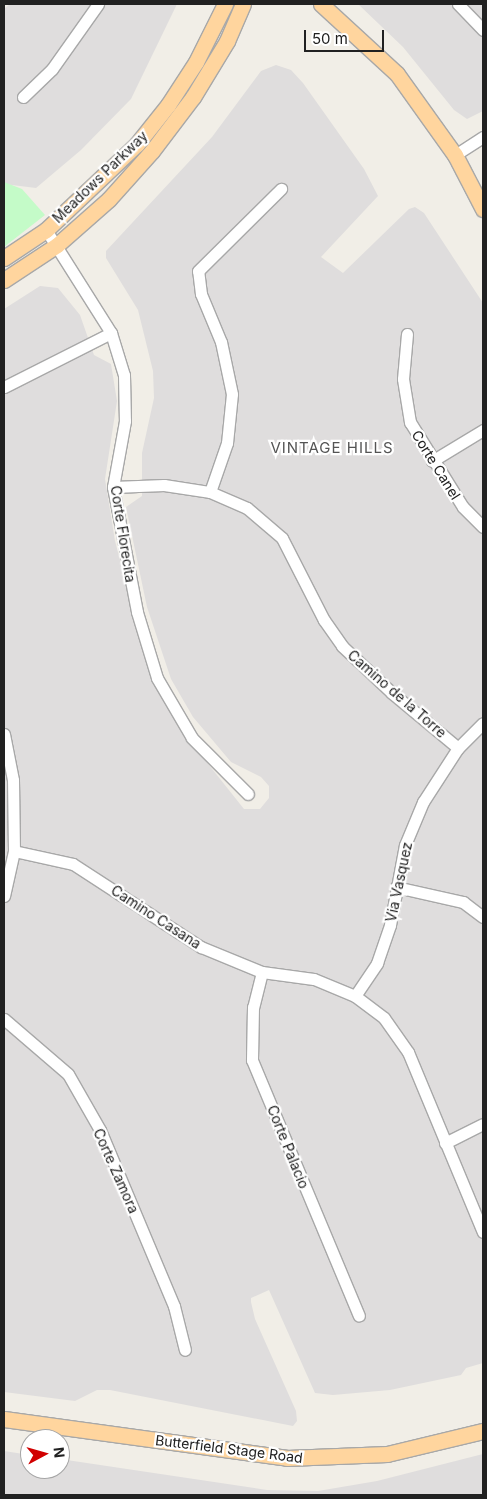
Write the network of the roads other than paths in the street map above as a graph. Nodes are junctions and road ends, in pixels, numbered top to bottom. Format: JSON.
{"nodes":[{"id":1,"x":98,"y":4,"type":"edge"},
{"id":2,"x":225,"y":4,"type":"edge"},
{"id":3,"x":243,"y":4,"type":"edge"},
{"id":4,"x":321,"y":4,"type":"edge"},
{"id":5,"x":458,"y":4,"type":"edge"},
{"id":6,"x":483,"y":30,"type":"edge"},
{"id":7,"x":23,"y":97,"type":"dead end"},
{"id":8,"x":483,"y":137,"type":"edge"},
{"id":9,"x":455,"y":154,"type":"junction"},
{"id":10,"x":281,"y":189,"type":"dead end"},
{"id":11,"x":483,"y":209,"type":"edge"},
{"id":12,"x":46,"y":230,"type":"junction"},
{"id":13,"x":57,"y":245,"type":"junction"},
{"id":14,"x":4,"y":258,"type":"edge"},
{"id":15,"x":4,"y":280,"type":"edge"},
{"id":16,"x":111,"y":333,"type":"junction"},
{"id":17,"x":407,"y":334,"type":"dead end"},
{"id":18,"x":4,"y":387,"type":"edge"},
{"id":19,"x":483,"y":430,"type":"edge"},
{"id":20,"x":432,"y":461,"type":"junction"},
{"id":21,"x":112,"y":487,"type":"junction"},
{"id":22,"x":210,"y":492,"type":"junction"},
{"id":23,"x":483,"y":527,"type":"edge"},
{"id":24,"x":483,"y":723,"type":"edge"},
{"id":25,"x":4,"y":734,"type":"edge"},
{"id":26,"x":458,"y":748,"type":"junction"},
{"id":27,"x":248,"y":794,"type":"dead end"},
{"id":28,"x":14,"y":851,"type":"junction"},
{"id":29,"x":396,"y":886,"type":"junction"},
{"id":30,"x":4,"y":896,"type":"edge"},
{"id":31,"x":483,"y":917,"type":"edge"},
{"id":32,"x":262,"y":972,"type":"junction"},
{"id":33,"x":355,"y":996,"type":"junction"},
{"id":34,"x":4,"y":1019,"type":"edge"},
{"id":35,"x":483,"y":1124,"type":"edge"},
{"id":36,"x":445,"y":1142,"type":"junction"},
{"id":37,"x":483,"y":1232,"type":"edge"},
{"id":38,"x":359,"y":1316,"type":"dead end"},
{"id":39,"x":185,"y":1350,"type":"dead end"},
{"id":40,"x":4,"y":1419,"type":"edge"},
{"id":41,"x":483,"y":1430,"type":"edge"}],
"edges":[{"from":1,"to":7,"type":"street"},
{"from":2,"to":12,"type":"main road","name":"Meadows Parkway"},
{"from":3,"to":13,"type":"main road","name":"Meadows Parkway"},
{"from":4,"to":9,"type":"main road"},
{"from":5,"to":6,"type":"street"},
{"from":8,"to":9,"type":"street"},
{"from":9,"to":11,"type":"main road"},
{"from":10,"to":22,"type":"street"},
{"from":12,"to":13,"type":"street","name":"Corte Florecita"},
{"from":12,"to":14,"type":"main road","name":"Meadows Parkway"},
{"from":13,"to":15,"type":"main road","name":"Meadows Parkway"},
{"from":13,"to":16,"type":"street","name":"Corte Florecita"},
{"from":16,"to":18,"type":"street"},
{"from":16,"to":21,"type":"street","name":"Corte Florecita"},
{"from":17,"to":20,"type":"street","name":"Corte Canel"},
{"from":19,"to":20,"type":"street"},
{"from":20,"to":23,"type":"street","name":"Corte Canel"},
{"from":21,"to":22,"type":"street","name":"Camino de la Torre"},
{"from":21,"to":27,"type":"street","name":"Corte Florecita"},
{"from":22,"to":26,"type":"street","name":"Camino de la Torre"},
{"from":24,"to":26,"type":"street","name":"Via Vasquez"},
{"from":25,"to":28,"type":"street"},
{"from":26,"to":29,"type":"street","name":"Via Vasquez"},
{"from":28,"to":30,"type":"street"},
{"from":28,"to":32,"type":"street","name":"Camino Casana"},
{"from":29,"to":31,"type":"street"},
{"from":29,"to":33,"type":"street","name":"Via Vasquez"},
{"from":32,"to":33,"type":"street","name":"Camino Casana"},
{"from":32,"to":38,"type":"street","name":"Corte Palacio"},
{"from":33,"to":36,"type":"street","name":"Camino Casana"},
{"from":34,"to":39,"type":"street","name":"Corte Zamora"},
{"from":35,"to":36,"type":"street"},
{"from":36,"to":37,"type":"street","name":"Camino Casana"},
{"from":40,"to":41,"type":"main road","name":"Butterfield Stage Road"}]}
